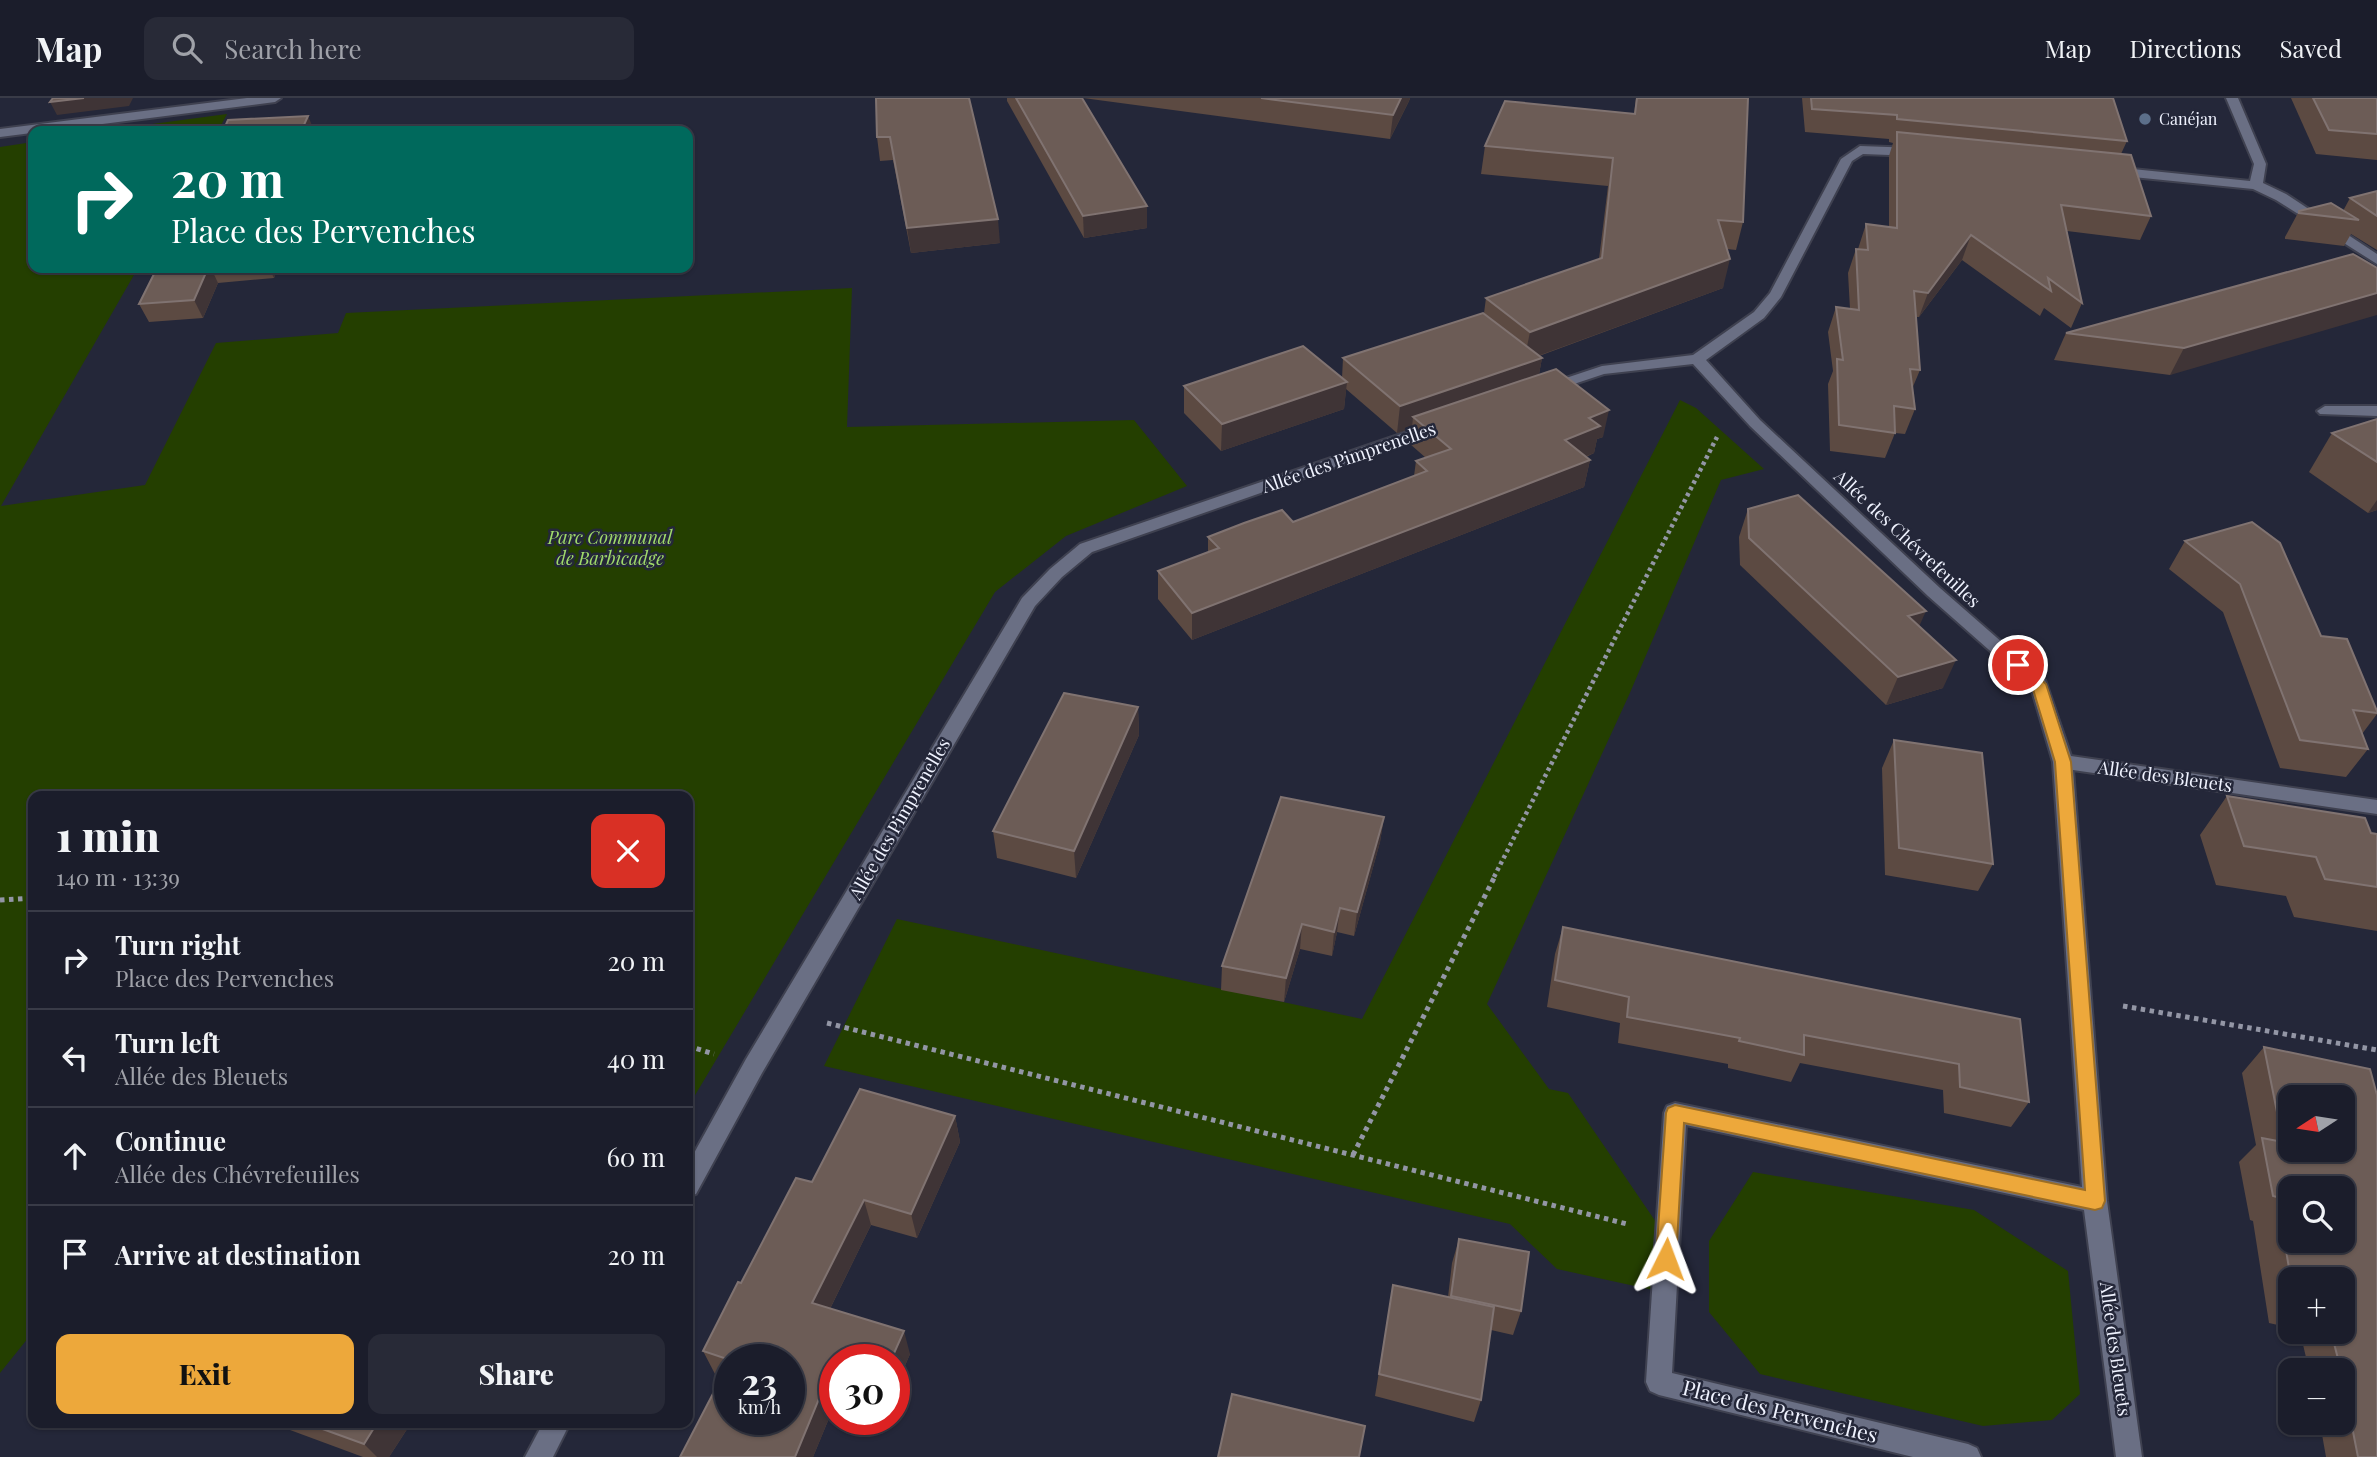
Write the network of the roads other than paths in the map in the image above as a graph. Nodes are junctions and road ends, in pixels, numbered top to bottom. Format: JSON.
{"nodes":[{"id":1,"x":275,"y":98,"type":"edge"},
{"id":2,"x":2232,"y":98,"type":"edge"},
{"id":3,"x":55,"y":126,"type":"edge"},
{"id":4,"x":28,"y":129,"type":"edge"},
{"id":5,"x":0,"y":133,"type":"edge"},
{"id":6,"x":1935,"y":153,"type":"edge"},
{"id":7,"x":2096,"y":169,"type":"edge"},
{"id":8,"x":2256,"y":185,"type":"junction"},
{"id":9,"x":2377,"y":260,"type":"edge"},
{"id":10,"x":1696,"y":359,"type":"junction"},
{"id":11,"x":1530,"y":395,"type":"edge"},
{"id":12,"x":2325,"y":411,"type":"dead end"},
{"id":13,"x":2377,"y":411,"type":"edge"},
{"id":14,"x":1451,"y":422,"type":"edge"},
{"id":15,"x":2063,"y":762,"type":"junction"},
{"id":16,"x":2377,"y":807,"type":"edge"},
{"id":17,"x":693,"y":1177,"type":"edge"},
{"id":18,"x":2095,"y":1201,"type":"junction"},
{"id":19,"x":554,"y":1428,"type":"edge"},
{"id":20,"x":538,"y":1457,"type":"edge"},
{"id":21,"x":1968,"y":1457,"type":"edge"},
{"id":22,"x":2129,"y":1457,"type":"edge"}],
"edges":[{"from":1,"to":3,"type":"street"},
{"from":2,"to":8,"type":"street"},
{"from":4,"to":5,"type":"street"},
{"from":6,"to":10,"type":"street"},
{"from":7,"to":8,"type":"street"},
{"from":8,"to":9,"type":"street"},
{"from":10,"to":11,"type":"street"},
{"from":10,"to":15,"type":"street","name":"Allée des Chévrefeuilles"},
{"from":12,"to":13,"type":"street"},
{"from":14,"to":17,"type":"street","name":"Allée des Pimprenelles"},
{"from":15,"to":16,"type":"street","name":"Allée des Bleuets"},
{"from":15,"to":18,"type":"street","name":"Allée des Bleuets"},
{"from":18,"to":21,"type":"street","name":"Place des Pervenches"},
{"from":18,"to":22,"type":"street","name":"Allée des Bleuets"},
{"from":19,"to":20,"type":"street"}]}
